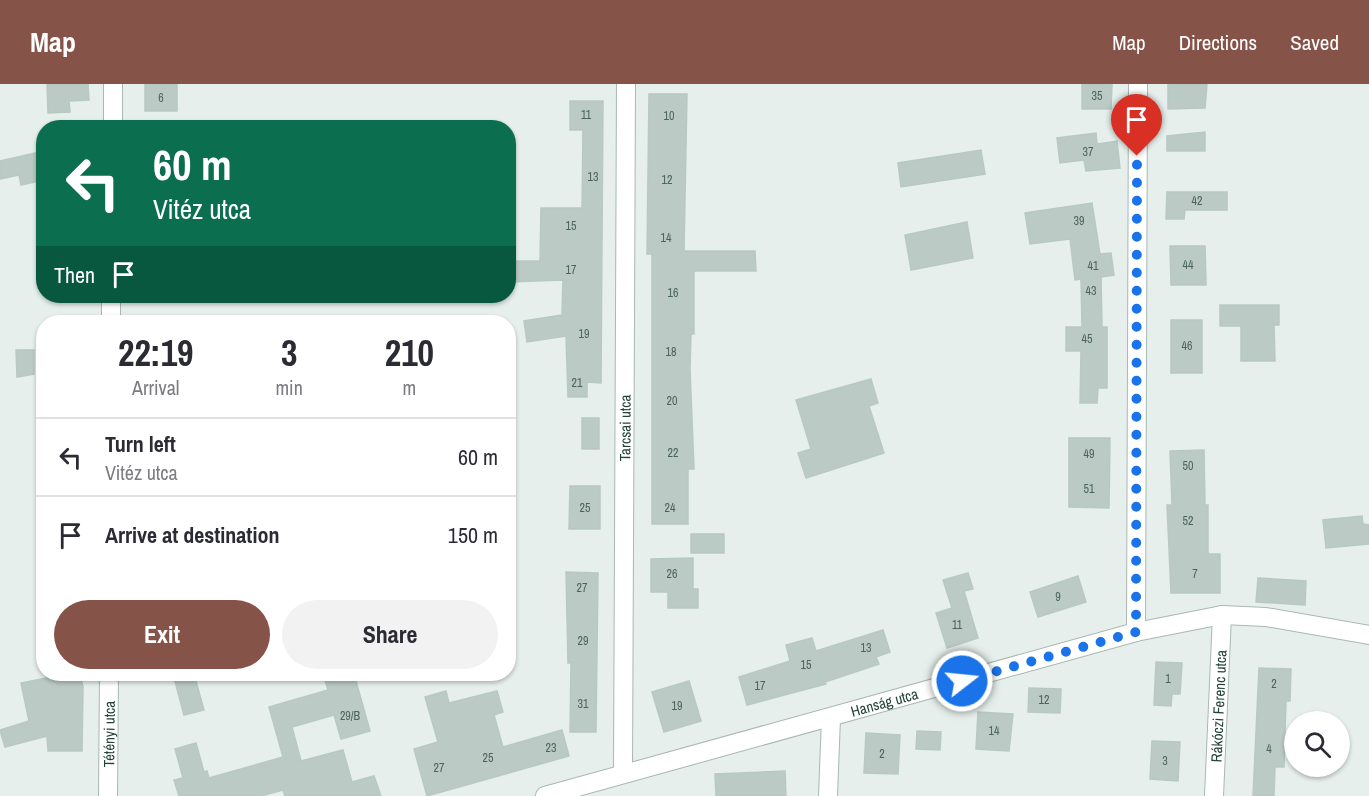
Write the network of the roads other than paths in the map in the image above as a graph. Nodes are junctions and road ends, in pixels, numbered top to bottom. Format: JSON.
{"nodes":[{"id":1,"x":113,"y":84,"type":"edge"},
{"id":2,"x":626,"y":84,"type":"edge"},
{"id":3,"x":1138,"y":84,"type":"edge"},
{"id":4,"x":113,"y":120,"type":"edge"},
{"id":5,"x":1222,"y":615,"type":"junction"},
{"id":6,"x":1136,"y":632,"type":"junction"},
{"id":7,"x":1369,"y":634,"type":"edge"},
{"id":8,"x":109,"y":681,"type":"edge"},
{"id":9,"x":831,"y":718,"type":"junction"},
{"id":10,"x":623,"y":773,"type":"junction"},
{"id":11,"x":108,"y":796,"type":"edge"},
{"id":12,"x":545,"y":796,"type":"edge"},
{"id":13,"x":828,"y":796,"type":"edge"},
{"id":14,"x":1214,"y":796,"type":"edge"}],
"edges":[{"from":1,"to":4,"type":"street"},
{"from":2,"to":10,"type":"street","name":"Tarcsai utca"},
{"from":3,"to":6,"type":"street"},
{"from":5,"to":6,"type":"street","name":"Hanság utca"},
{"from":5,"to":7,"type":"street","name":"Hanság utca"},
{"from":5,"to":14,"type":"street","name":"Rákóczi Ferenc utca"},
{"from":6,"to":9,"type":"street","name":"Hanság utca"},
{"from":8,"to":11,"type":"street","name":"Tétényi utca"},
{"from":9,"to":10,"type":"street","name":"Hanság utca"},
{"from":9,"to":13,"type":"street"},
{"from":10,"to":12,"type":"street","name":"Hanság utca"}]}
